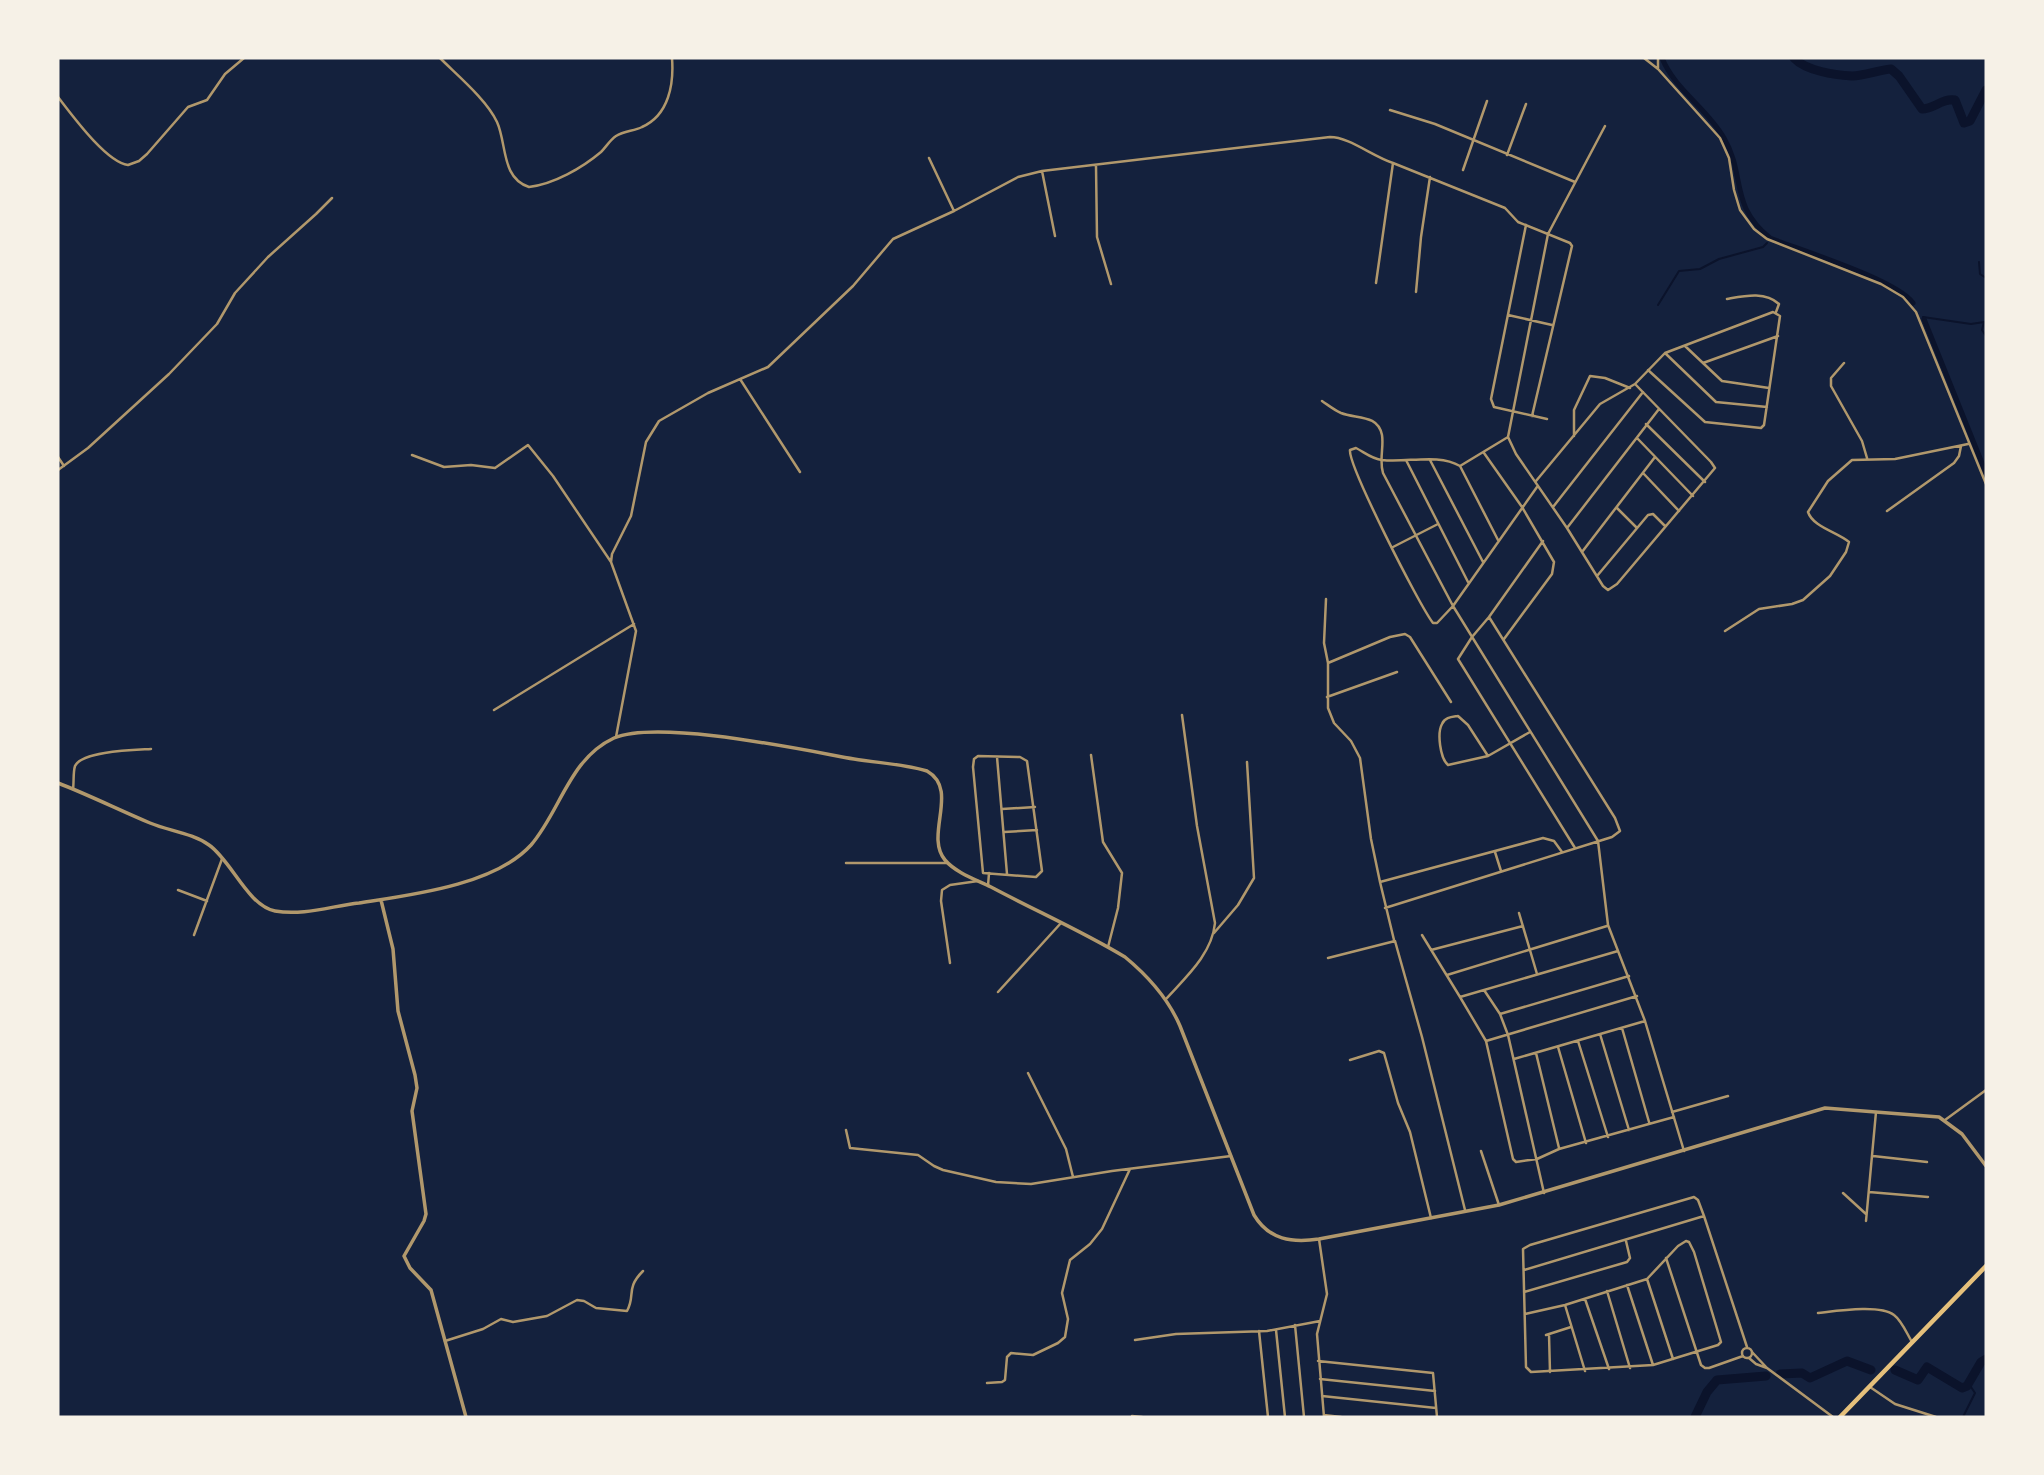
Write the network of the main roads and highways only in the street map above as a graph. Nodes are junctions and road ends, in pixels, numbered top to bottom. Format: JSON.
{"nodes":[{"id":1,"x":1986,"y":1266,"type":"edge"},
{"id":2,"x":1840,"y":1417,"type":"edge"}],
"edges":[{"from":1,"to":2,"type":"highway"}]}
